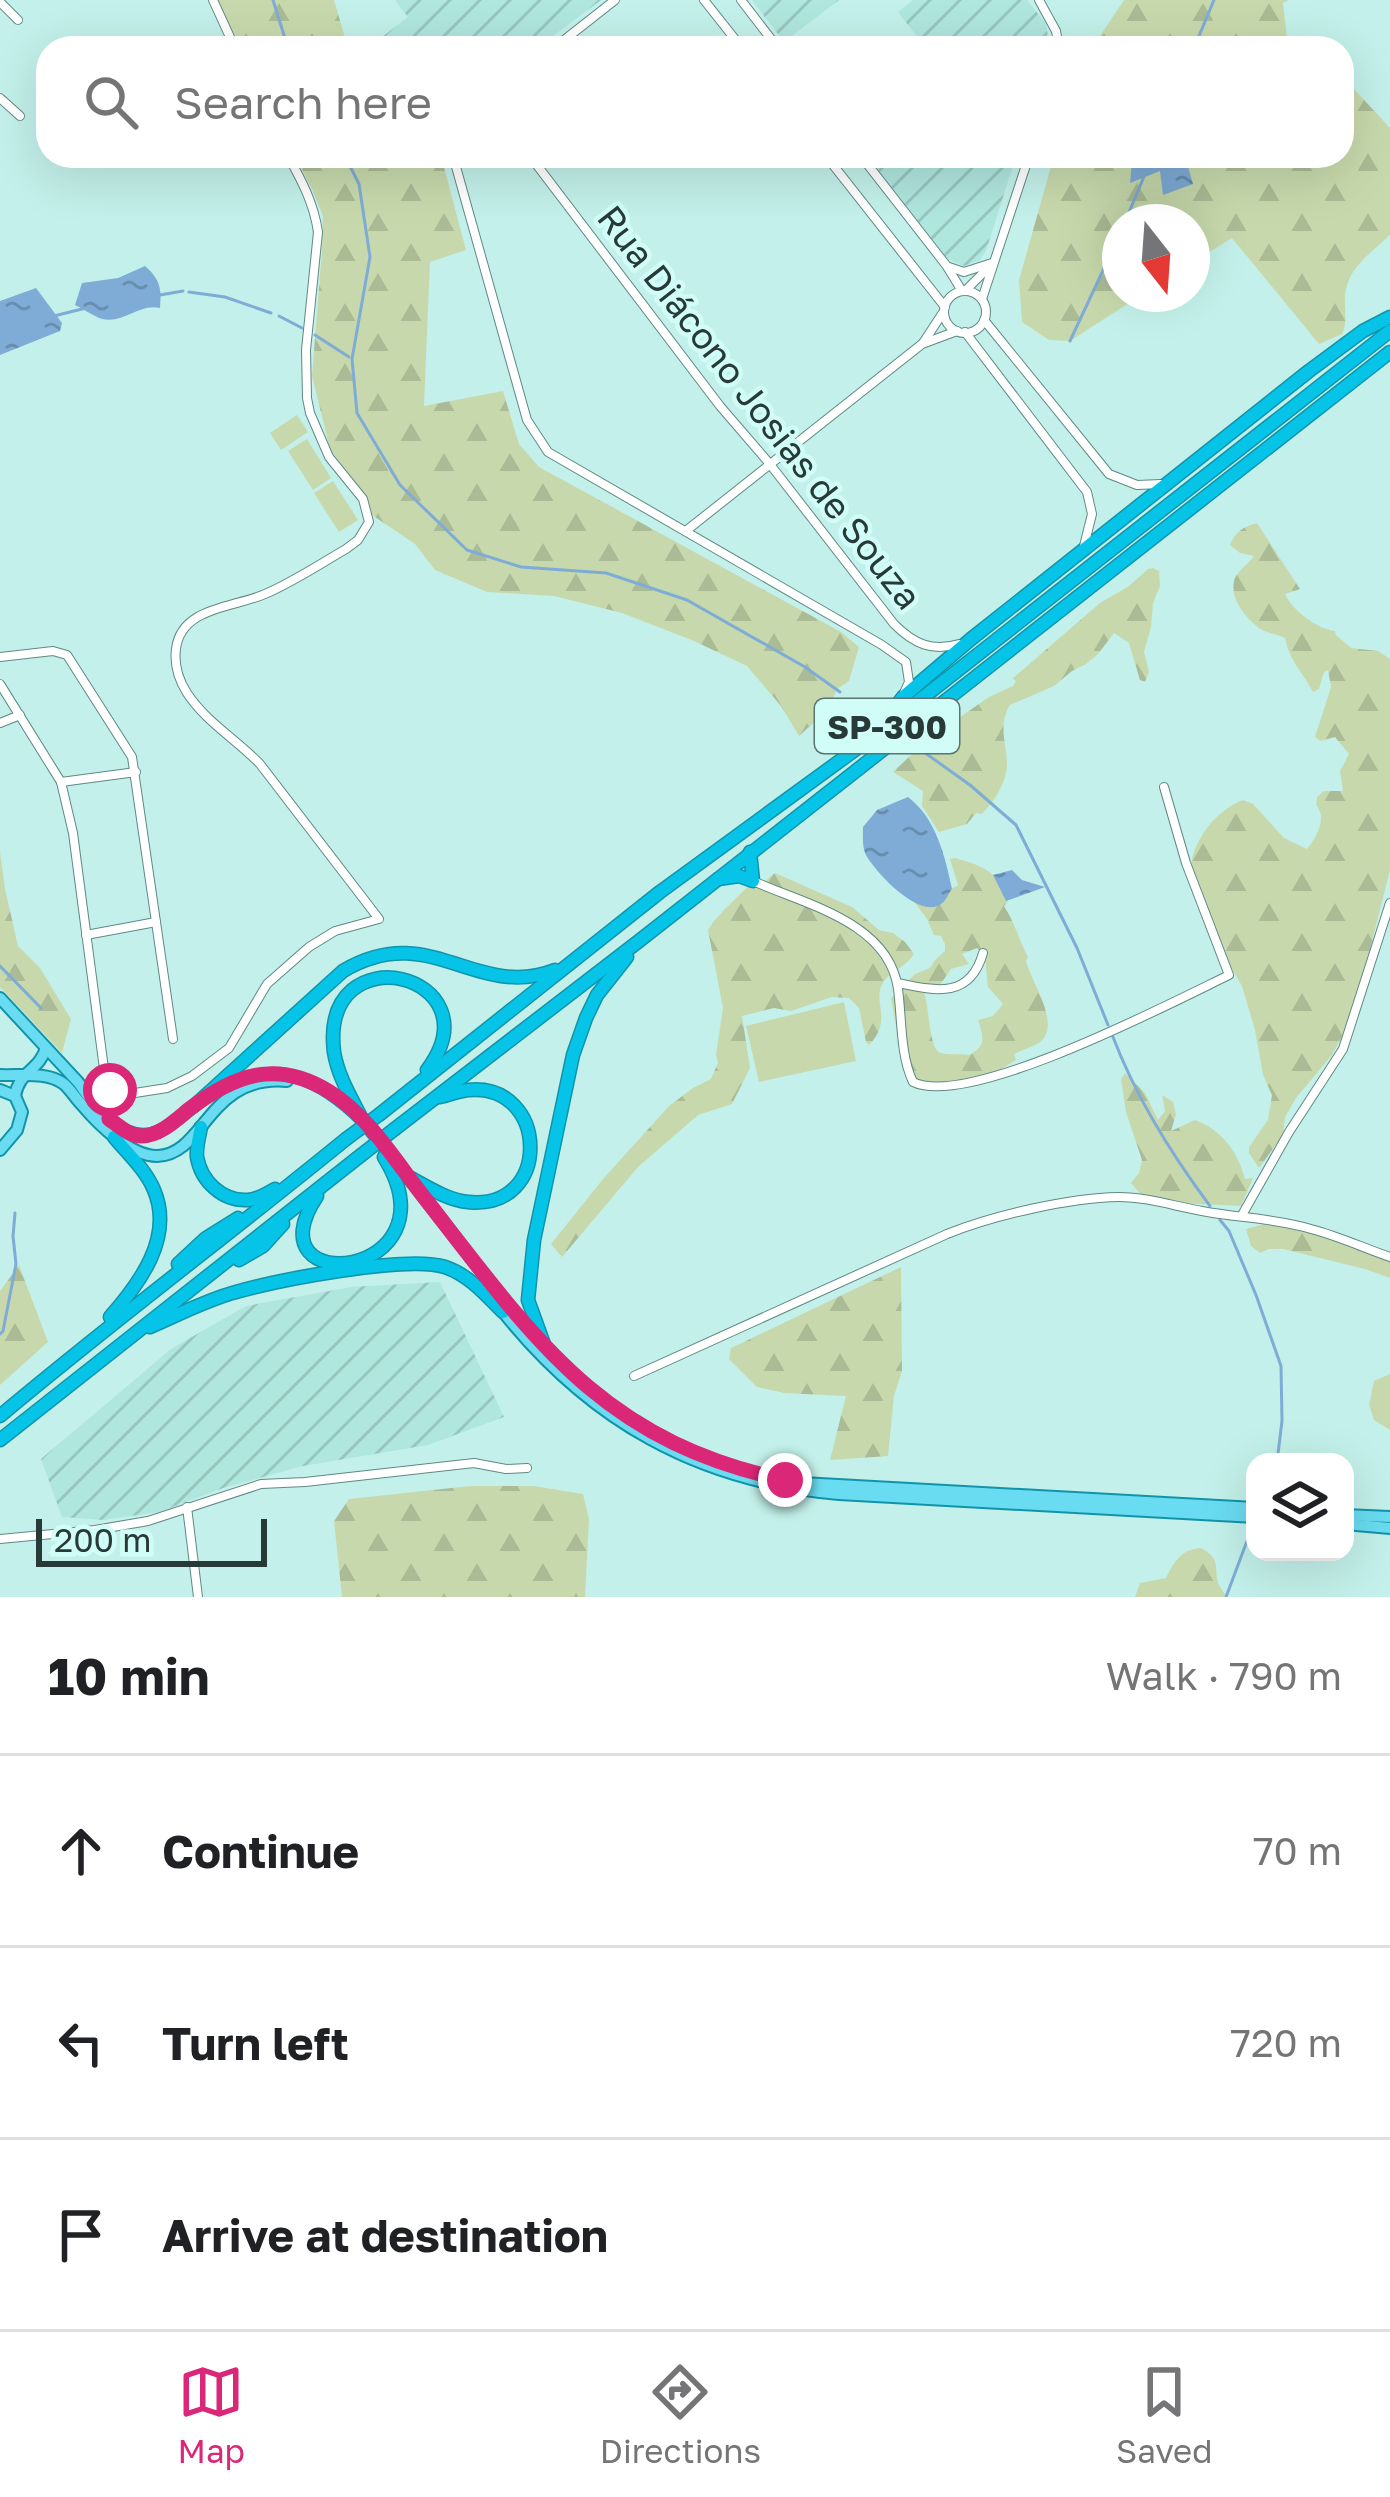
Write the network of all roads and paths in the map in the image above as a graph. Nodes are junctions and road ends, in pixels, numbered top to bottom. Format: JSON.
{"nodes":[{"id":1,"x":213,"y":0,"type":"edge"},
{"id":2,"x":615,"y":0,"type":"edge"},
{"id":3,"x":704,"y":0,"type":"edge"},
{"id":4,"x":741,"y":0,"type":"edge"},
{"id":5,"x":1039,"y":0,"type":"edge"},
{"id":6,"x":0,"y":2,"type":"edge"},
{"id":7,"x":18,"y":20,"type":"dead end"},
{"id":8,"x":230,"y":36,"type":"edge"},
{"id":9,"x":569,"y":36,"type":"edge"},
{"id":10,"x":732,"y":36,"type":"edge"},
{"id":11,"x":769,"y":36,"type":"edge"},
{"id":12,"x":1057,"y":36,"type":"edge"},
{"id":13,"x":0,"y":98,"type":"edge"},
{"id":14,"x":20,"y":116,"type":"dead end"},
{"id":15,"x":295,"y":168,"type":"edge"},
{"id":16,"x":456,"y":168,"type":"edge"},
{"id":17,"x":539,"y":168,"type":"edge"},
{"id":18,"x":835,"y":168,"type":"edge"},
{"id":19,"x":870,"y":168,"type":"edge"},
{"id":20,"x":1025,"y":168,"type":"edge"},
{"id":21,"x":994,"y":262,"type":"junction"},
{"id":22,"x":946,"y":265,"type":"junction"},
{"id":23,"x":964,"y":291,"type":"junction"},
{"id":24,"x":982,"y":299,"type":"junction"},
{"id":25,"x":944,"y":309,"type":"junction"},
{"id":26,"x":1390,"y":317,"type":"edge"},
{"id":27,"x":984,"y":320,"type":"junction"},
{"id":28,"x":1390,"y":331,"type":"edge"},
{"id":29,"x":961,"y":332,"type":"junction"},
{"id":30,"x":922,"y":344,"type":"junction"},
{"id":31,"x":1390,"y":352,"type":"edge"},
{"id":32,"x":769,"y":463,"type":"junction"},
{"id":33,"x":1179,"y":475,"type":"junction"},
{"id":34,"x":686,"y":530,"type":"junction"},
{"id":35,"x":1083,"y":549,"type":"junction"},
{"id":36,"x":971,"y":639,"type":"junction"},
{"id":37,"x":0,"y":656,"type":"edge"},
{"id":38,"x":0,"y":684,"type":"edge"},
{"id":39,"x":903,"y":697,"type":"junction"},
{"id":40,"x":20,"y":715,"type":"junction"},
{"id":41,"x":0,"y":723,"type":"edge"},
{"id":42,"x":874,"y":736,"type":"junction"},
{"id":43,"x":136,"y":772,"type":"junction"},
{"id":44,"x":61,"y":782,"type":"junction"},
{"id":45,"x":1164,"y":787,"type":"dead end"},
{"id":46,"x":750,"y":852,"type":"junction"},
{"id":47,"x":717,"y":879,"type":"junction"},
{"id":48,"x":753,"y":881,"type":"junction"},
{"id":49,"x":1390,"y":903,"type":"edge"},
{"id":50,"x":156,"y":922,"type":"junction"},
{"id":51,"x":86,"y":935,"type":"junction"},
{"id":52,"x":639,"y":941,"type":"junction"},
{"id":53,"x":983,"y":953,"type":"dead end"},
{"id":54,"x":583,"y":955,"type":"junction"},
{"id":55,"x":898,"y":983,"type":"junction"},
{"id":56,"x":0,"y":998,"type":"edge"},
{"id":57,"x":173,"y":1039,"type":"dead end"},
{"id":58,"x":46,"y":1048,"type":"junction"},
{"id":59,"x":0,"y":1075,"type":"edge"},
{"id":60,"x":22,"y":1076,"type":"junction"},
{"id":61,"x":106,"y":1084,"type":"junction"},
{"id":62,"x":417,"y":1084,"type":"junction"},
{"id":63,"x":0,"y":1090,"type":"edge"},
{"id":64,"x":16,"y":1096,"type":"junction"},
{"id":65,"x":122,"y":1096,"type":"junction"},
{"id":66,"x":89,"y":1098,"type":"junction"},
{"id":67,"x":433,"y":1099,"type":"junction"},
{"id":68,"x":194,"y":1106,"type":"junction"},
{"id":69,"x":109,"y":1119,"type":"junction"},
{"id":70,"x":363,"y":1120,"type":"junction"},
{"id":71,"x":201,"y":1127,"type":"junction"},
{"id":72,"x":114,"y":1137,"type":"junction"},
{"id":73,"x":2,"y":1145,"type":"edge"},
{"id":74,"x":384,"y":1157,"type":"junction"},
{"id":75,"x":312,"y":1167,"type":"junction"},
{"id":76,"x":407,"y":1176,"type":"junction"},
{"id":77,"x":326,"y":1184,"type":"junction"},
{"id":78,"x":1242,"y":1215,"type":"junction"},
{"id":79,"x":1390,"y":1257,"type":"edge"},
{"id":80,"x":503,"y":1312,"type":"junction"},
{"id":81,"x":133,"y":1335,"type":"junction"},
{"id":82,"x":92,"y":1339,"type":"junction"},
{"id":83,"x":544,"y":1347,"type":"junction"},
{"id":84,"x":634,"y":1376,"type":"dead end"},
{"id":85,"x":0,"y":1416,"type":"edge"},
{"id":86,"x":0,"y":1440,"type":"edge"},
{"id":87,"x":527,"y":1468,"type":"dead end"},
{"id":88,"x":187,"y":1507,"type":"junction"},
{"id":89,"x":1246,"y":1512,"type":"edge"},
{"id":90,"x":1246,"y":1513,"type":"edge"},
{"id":91,"x":1354,"y":1515,"type":"edge"},
{"id":92,"x":1390,"y":1517,"type":"edge"},
{"id":93,"x":1354,"y":1525,"type":"edge"},
{"id":94,"x":1390,"y":1528,"type":"edge"},
{"id":95,"x":0,"y":1538,"type":"edge"},
{"id":96,"x":198,"y":1597,"type":"edge"}],
"edges":[{"from":1,"to":8,"type":"street"},
{"from":2,"to":9,"type":"street"},
{"from":3,"to":10,"type":"street"},
{"from":4,"to":11,"type":"street"},
{"from":5,"to":12,"type":"street"},
{"from":6,"to":7,"type":"street"},
{"from":13,"to":14,"type":"street"},
{"from":15,"to":65,"type":"street"},
{"from":16,"to":34,"type":"street"},
{"from":17,"to":32,"type":"street","name":"Rua Diácono Josias de Souza"},
{"from":18,"to":25,"type":"street"},
{"from":19,"to":22,"type":"street"},
{"from":20,"to":21,"type":"street"},
{"from":21,"to":22,"type":"street"},
{"from":21,"to":23,"type":"street"},
{"from":21,"to":24,"type":"street"},
{"from":22,"to":23,"type":"street"},
{"from":23,"to":24,"type":"street"},
{"from":23,"to":25,"type":"street"},
{"from":24,"to":27,"type":"street"},
{"from":25,"to":29,"type":"street"},
{"from":25,"to":30,"type":"street"},
{"from":26,"to":33,"type":"highway"},
{"from":27,"to":29,"type":"street"},
{"from":27,"to":33,"type":"street"},
{"from":28,"to":42,"type":"highway","number":"SP-300"},
{"from":29,"to":30,"type":"street"},
{"from":29,"to":35,"type":"street"},
{"from":30,"to":32,"type":"street"},
{"from":31,"to":46,"type":"highway","number":"SP-300"},
{"from":32,"to":34,"type":"street"},
{"from":32,"to":36,"type":"street","name":"Rua Diácono Josias de Souza"},
{"from":33,"to":35,"type":"highway"},
{"from":34,"to":39,"type":"street"},
{"from":35,"to":36,"type":"highway"},
{"from":36,"to":39,"type":"highway"},
{"from":37,"to":43,"type":"street"},
{"from":38,"to":40,"type":"street"},
{"from":39,"to":42,"type":"highway"},
{"from":40,"to":41,"type":"street"},
{"from":40,"to":44,"type":"street"},
{"from":42,"to":54,"type":"highway","number":"SP-300"},
{"from":43,"to":44,"type":"street"},
{"from":43,"to":50,"type":"street"},
{"from":44,"to":51,"type":"street"},
{"from":45,"to":55,"type":"street"},
{"from":46,"to":47,"type":"highway","number":"SP-300"},
{"from":46,"to":48,"type":"highway"},
{"from":47,"to":48,"type":"highway"},
{"from":47,"to":52,"type":"highway","number":"SP-300"},
{"from":48,"to":55,"type":"street"},
{"from":49,"to":78,"type":"street"},
{"from":50,"to":51,"type":"street"},
{"from":50,"to":57,"type":"street"},
{"from":51,"to":61,"type":"street"},
{"from":52,"to":67,"type":"highway","number":"SP-300"},
{"from":52,"to":83,"type":"highway"},
{"from":53,"to":55,"type":"street"},
{"from":54,"to":62,"type":"highway","number":"SP-300"},
{"from":54,"to":68,"type":"highway"},
{"from":56,"to":58,"type":"main road"},
{"from":58,"to":60,"type":"main road"},
{"from":58,"to":66,"type":"main road"},
{"from":59,"to":60,"type":"main road"},
{"from":60,"to":64,"type":"main road"},
{"from":60,"to":72,"type":"main road"},
{"from":61,"to":65,"type":"street"},
{"from":61,"to":66,"type":"main road"},
{"from":62,"to":70,"type":"highway"},
{"from":62,"to":75,"type":"highway","number":"SP-300","bridge":true},
{"from":63,"to":64,"type":"main road"},
{"from":64,"to":73,"type":"main road"},
{"from":65,"to":69,"type":"street"},
{"from":66,"to":69,"type":"main road"},
{"from":67,"to":76,"type":"highway"},
{"from":67,"to":77,"type":"highway","number":"SP-300","bridge":true},
{"from":68,"to":69,"type":"main road"},
{"from":68,"to":70,"type":"main road"},
{"from":70,"to":76,"type":"main road"},
{"from":71,"to":72,"type":"main road"},
{"from":71,"to":74,"type":"main road"},
{"from":71,"to":75,"type":"highway"},
{"from":72,"to":82,"type":"highway"},
{"from":74,"to":77,"type":"highway"},
{"from":74,"to":80,"type":"main road"},
{"from":75,"to":82,"type":"highway","number":"SP-300"},
{"from":76,"to":83,"type":"main road"},
{"from":77,"to":81,"type":"highway","number":"SP-300"},
{"from":78,"to":79,"type":"street"},
{"from":78,"to":84,"type":"street"},
{"from":80,"to":81,"type":"highway"},
{"from":80,"to":90,"type":"main road"},
{"from":81,"to":86,"type":"highway","number":"SP-300"},
{"from":82,"to":85,"type":"highway","number":"SP-300"},
{"from":83,"to":89,"type":"main road"},
{"from":87,"to":88,"type":"street"},
{"from":88,"to":95,"type":"street"},
{"from":88,"to":96,"type":"street"},
{"from":91,"to":92,"type":"main road"},
{"from":93,"to":94,"type":"main road"}]}
